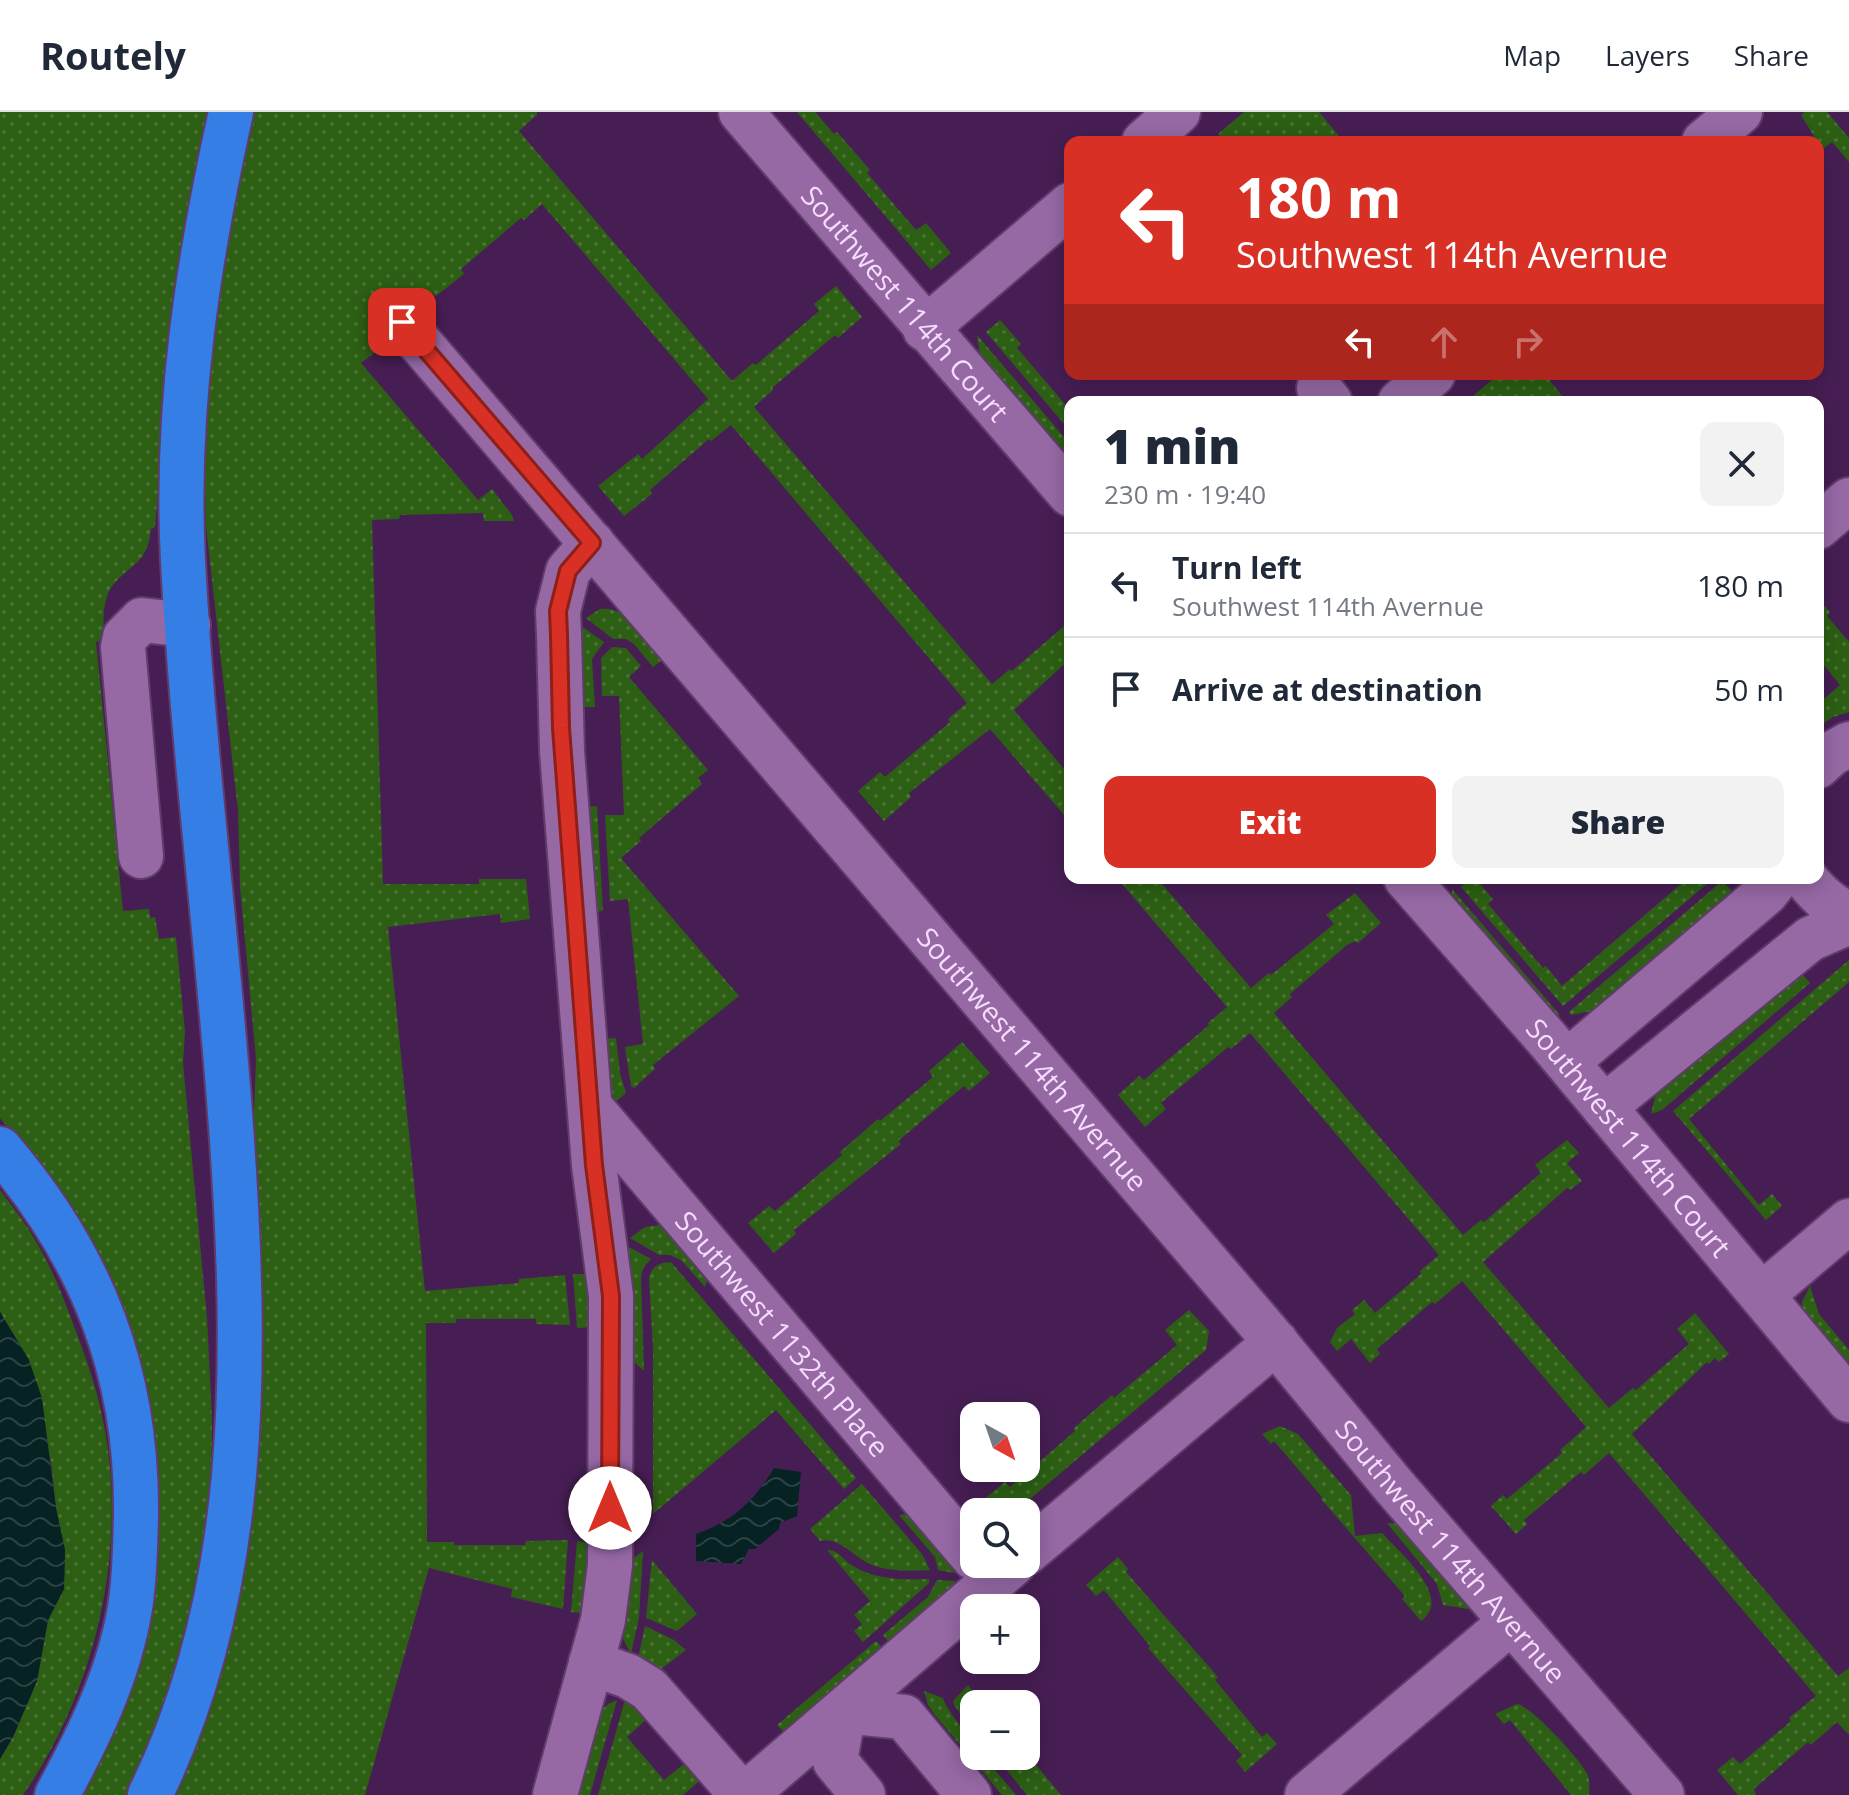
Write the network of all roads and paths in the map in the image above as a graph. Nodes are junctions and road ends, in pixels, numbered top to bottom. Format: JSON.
{"nodes":[{"id":1,"x":231,"y":112,"type":"edge"},
{"id":2,"x":741,"y":112,"type":"edge"},
{"id":3,"x":1178,"y":112,"type":"edge"},
{"id":4,"x":1740,"y":112,"type":"edge"},
{"id":5,"x":1151,"y":136,"type":"edge"},
{"id":6,"x":1711,"y":136,"type":"edge"},
{"id":7,"x":1064,"y":210,"type":"edge"},
{"id":8,"x":402,"y":322,"type":"dead end"},
{"id":9,"x":925,"y":329,"type":"junction"},
{"id":10,"x":1426,"y":380,"type":"edge"},
{"id":11,"x":1407,"y":396,"type":"edge"},
{"id":12,"x":1064,"y":487,"type":"edge"},
{"id":13,"x":1849,"y":500,"type":"edge"},
{"id":14,"x":1824,"y":522,"type":"edge"},
{"id":15,"x":592,"y":543,"type":"junction"},
{"id":16,"x":188,"y":625,"type":"junction"},
{"id":17,"x":1849,"y":744,"type":"edge"},
{"id":18,"x":1824,"y":760,"type":"edge"},
{"id":19,"x":141,"y":856,"type":"dead end"},
{"id":20,"x":1412,"y":884,"type":"edge"},
{"id":21,"x":1773,"y":884,"type":"edge"},
{"id":22,"x":1810,"y":884,"type":"edge"},
{"id":23,"x":1849,"y":914,"type":"edge"},
{"id":24,"x":1849,"y":922,"type":"edge"},
{"id":25,"x":1567,"y":1062,"type":"junction"},
{"id":26,"x":1604,"y":1107,"type":"junction"},
{"id":27,"x":591,"y":1108,"type":"junction"},
{"id":28,"x":0,"y":1149,"type":"edge"},
{"id":29,"x":1849,"y":1221,"type":"edge"},
{"id":30,"x":1762,"y":1295,"type":"junction"},
{"id":31,"x":1276,"y":1342,"type":"junction"},
{"id":32,"x":1849,"y":1400,"type":"edge"},
{"id":33,"x":960,"y":1522,"type":"edge"},
{"id":34,"x":1040,"y":1530,"type":"edge"},
{"id":35,"x":982,"y":1578,"type":"edge"},
{"id":36,"x":1511,"y":1622,"type":"junction"},
{"id":37,"x":591,"y":1663,"type":"junction"},
{"id":38,"x":844,"y":1711,"type":"junction"},
{"id":39,"x":57,"y":1795,"type":"edge"},
{"id":40,"x":150,"y":1795,"type":"edge"},
{"id":41,"x":555,"y":1795,"type":"edge"},
{"id":42,"x":744,"y":1795,"type":"edge"},
{"id":43,"x":863,"y":1795,"type":"edge"},
{"id":44,"x":969,"y":1795,"type":"edge"},
{"id":45,"x":1307,"y":1795,"type":"edge"},
{"id":46,"x":1662,"y":1795,"type":"edge"}],
"edges":[{"from":1,"to":16,"type":"highway"},
{"from":2,"to":9,"type":"street","name":"Southwest 114th Court"},
{"from":3,"to":5,"type":"street"},
{"from":4,"to":6,"type":"street"},
{"from":7,"to":9,"type":"street"},
{"from":8,"to":15,"type":"street","name":"Southwest 114th Avernue"},
{"from":9,"to":12,"type":"street","name":"Southwest 114th Court"},
{"from":10,"to":11,"type":"street"},
{"from":13,"to":14,"type":"street"},
{"from":15,"to":27,"type":"street"},
{"from":15,"to":31,"type":"street","name":"Southwest 114th Avernue"},
{"from":16,"to":19,"type":"street"},
{"from":16,"to":40,"type":"highway"},
{"from":17,"to":18,"type":"street"},
{"from":20,"to":25,"type":"street","name":"Southwest 114th Court"},
{"from":21,"to":25,"type":"street"},
{"from":22,"to":23,"type":"street"},
{"from":24,"to":26,"type":"street"},
{"from":25,"to":26,"type":"street","name":"Southwest 114th Court"},
{"from":26,"to":30,"type":"street","name":"Southwest 114th Court"},
{"from":27,"to":33,"type":"street","name":"Southwest 1132th Place"},
{"from":27,"to":37,"type":"street"},
{"from":28,"to":39,"type":"highway"},
{"from":29,"to":30,"type":"street"},
{"from":30,"to":32,"type":"street","name":"Southwest 114th Court"},
{"from":31,"to":34,"type":"street"},
{"from":31,"to":36,"type":"street","name":"Southwest 114th Avernue"},
{"from":35,"to":38,"type":"street"},
{"from":36,"to":45,"type":"street"},
{"from":36,"to":46,"type":"street","name":"Southwest 114th Avernue"},
{"from":37,"to":41,"type":"street"},
{"from":37,"to":42,"type":"street"},
{"from":38,"to":42,"type":"street"},
{"from":38,"to":43,"type":"street"},
{"from":38,"to":44,"type":"street"}]}
